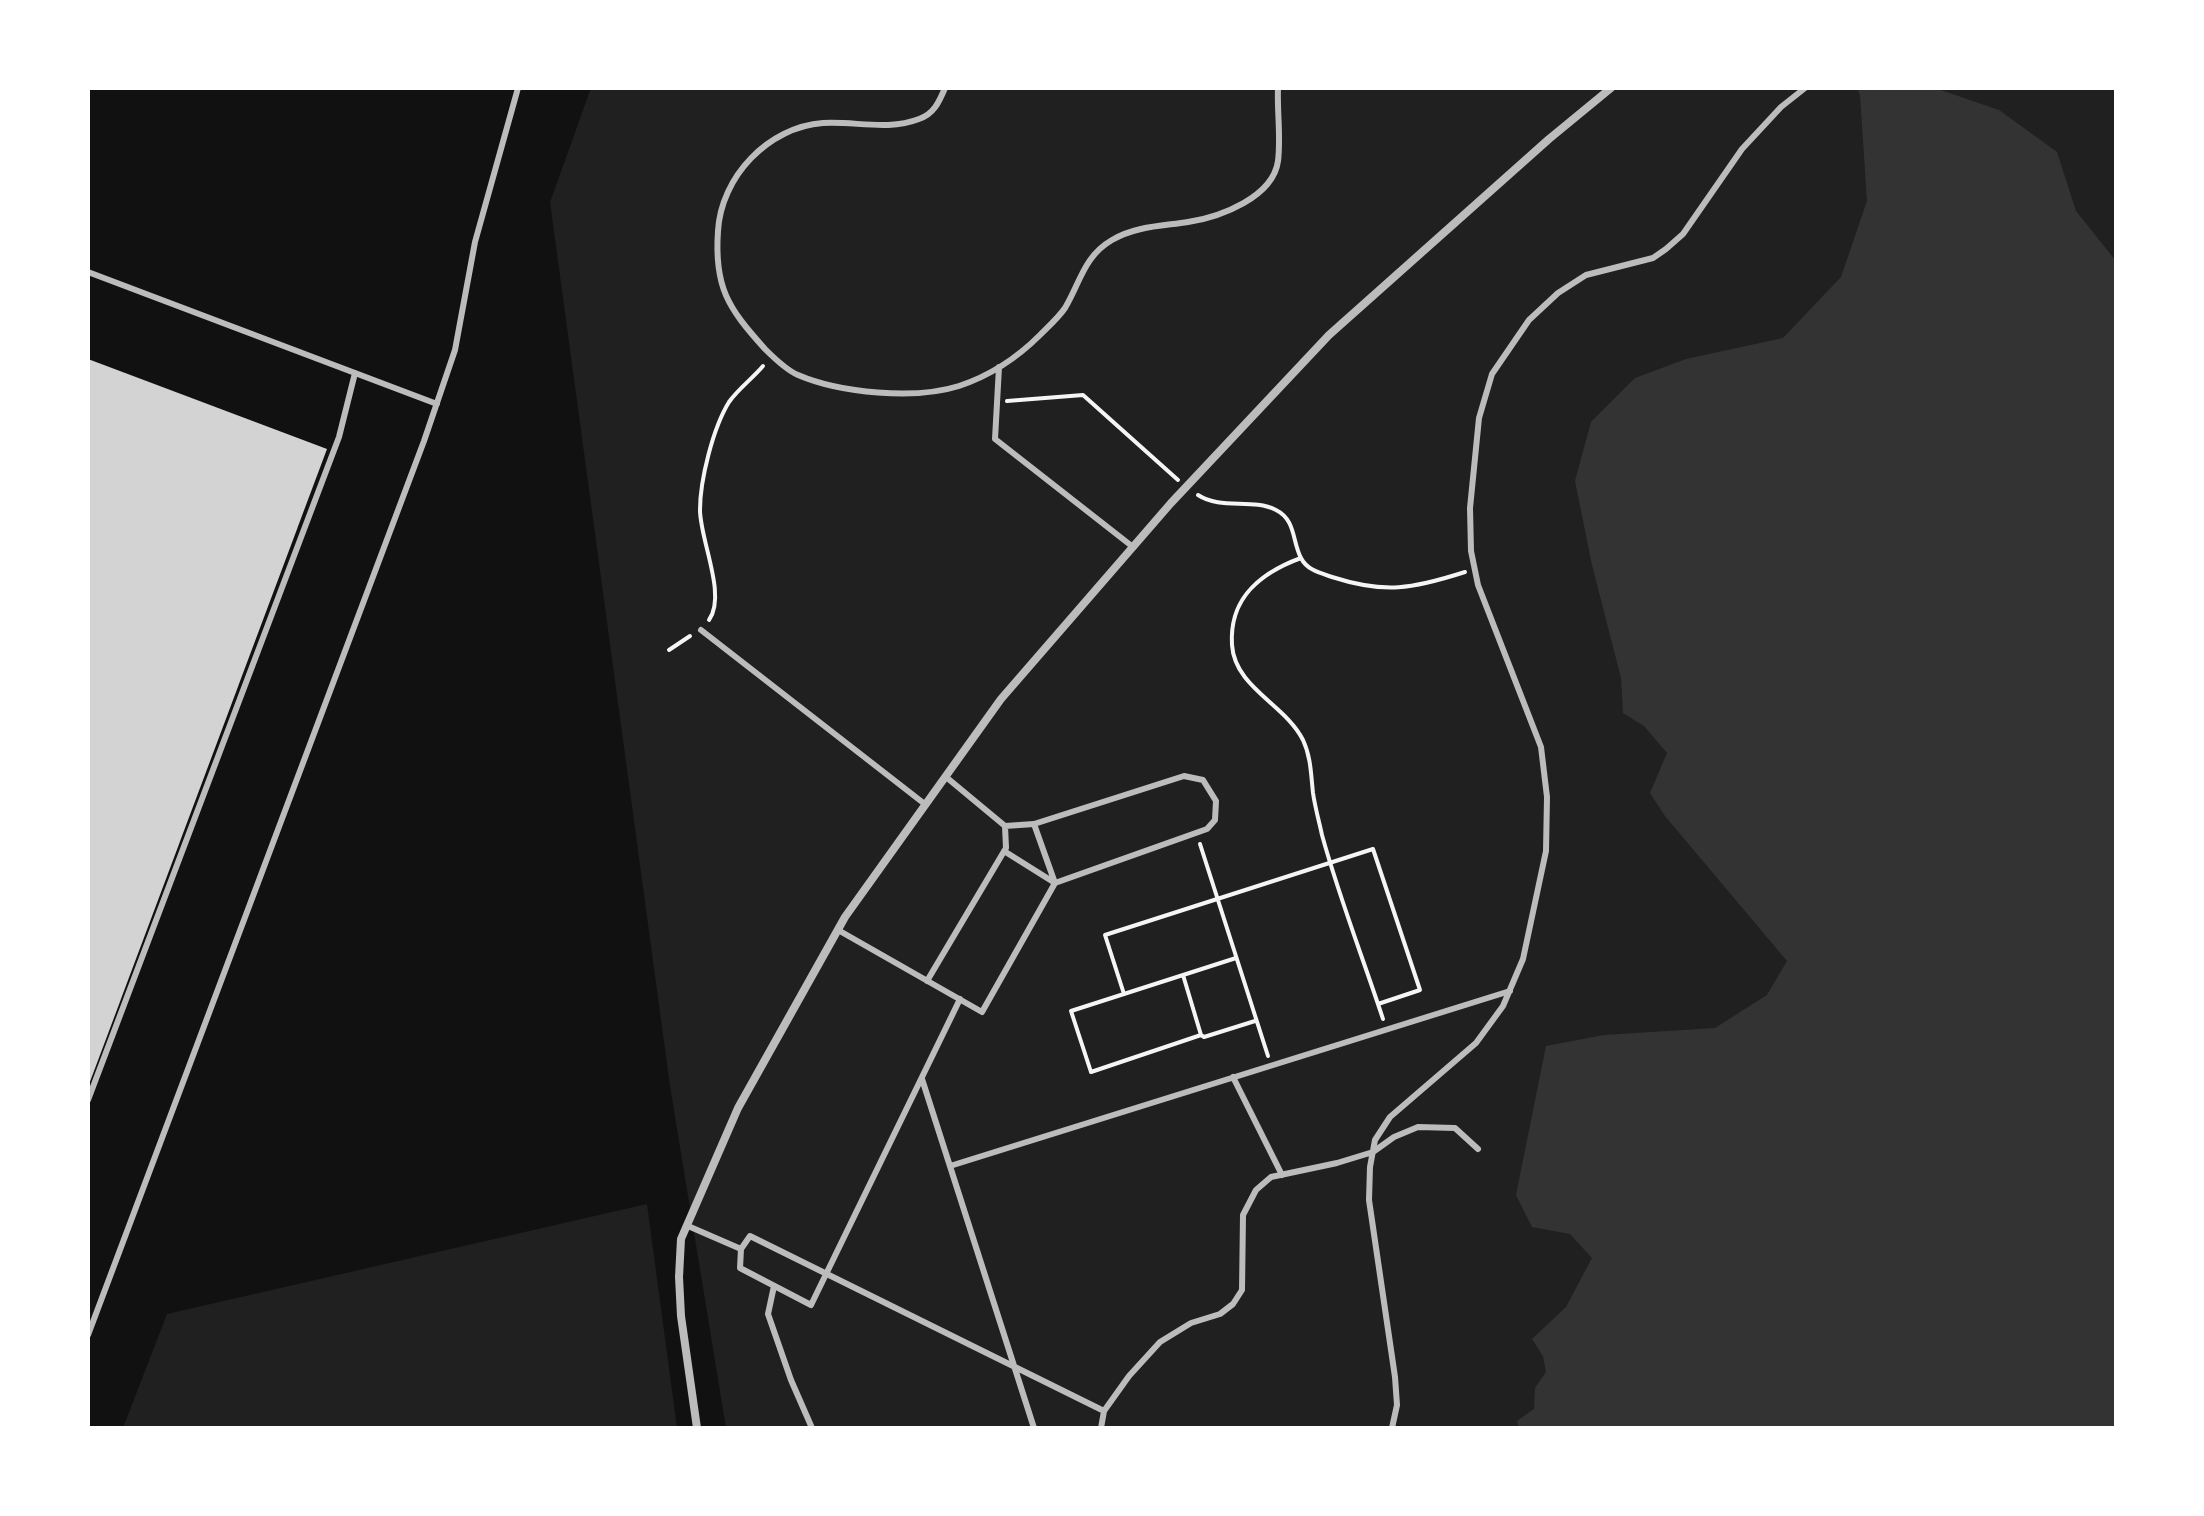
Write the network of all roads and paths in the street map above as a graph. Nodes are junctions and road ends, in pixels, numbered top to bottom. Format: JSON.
{"nodes":[{"id":1,"x":518,"y":88,"type":"edge"},
{"id":2,"x":945,"y":88,"type":"edge"},
{"id":3,"x":1278,"y":88,"type":"edge"},
{"id":4,"x":1611,"y":88,"type":"edge"},
{"id":5,"x":1805,"y":88,"type":"edge"},
{"id":6,"x":88,"y":272,"type":"edge"},
{"id":7,"x":773,"y":357,"type":"junction"},
{"id":8,"x":999,"y":367,"type":"junction"},
{"id":9,"x":355,"y":373,"type":"junction"},
{"id":10,"x":997,"y":402,"type":"junction"},
{"id":11,"x":437,"y":404,"type":"junction"},
{"id":12,"x":1186,"y":487,"type":"junction"},
{"id":13,"x":1133,"y":547,"type":"junction"},
{"id":14,"x":1301,"y":558,"type":"junction"},
{"id":15,"x":1474,"y":569,"type":"junction"},
{"id":16,"x":701,"y":630,"type":"junction"},
{"id":17,"x":669,"y":650,"type":"dead end"},
{"id":18,"x":946,"y":777,"type":"junction"},
{"id":19,"x":926,"y":805,"type":"junction"},
{"id":20,"x":1034,"y":824,"type":"junction"},
{"id":21,"x":1005,"y":826,"type":"junction"},
{"id":22,"x":1197,"y":834,"type":"junction"},
{"id":23,"x":1004,"y":851,"type":"junction"},
{"id":24,"x":1331,"y":863,"type":"junction"},
{"id":25,"x":1055,"y":883,"type":"junction"},
{"id":26,"x":1217,"y":899,"type":"junction"},
{"id":27,"x":838,"y":930,"type":"junction"},
{"id":28,"x":1236,"y":958,"type":"junction"},
{"id":29,"x":1183,"y":975,"type":"junction"},
{"id":30,"x":927,"y":981,"type":"junction"},
{"id":31,"x":1510,"y":991,"type":"junction"},
{"id":32,"x":1124,"y":994,"type":"junction"},
{"id":33,"x":960,"y":999,"type":"junction"},
{"id":34,"x":1378,"y":1004,"type":"junction"},
{"id":35,"x":1256,"y":1021,"type":"junction"},
{"id":36,"x":1387,"y":1029,"type":"junction"},
{"id":37,"x":1201,"y":1035,"type":"junction"},
{"id":38,"x":1271,"y":1066,"type":"junction"},
{"id":39,"x":1233,"y":1077,"type":"junction"},
{"id":40,"x":922,"y":1079,"type":"junction"},
{"id":41,"x":88,"y":1100,"type":"edge"},
{"id":42,"x":1478,"y":1149,"type":"dead end"},
{"id":43,"x":1373,"y":1152,"type":"junction"},
{"id":44,"x":950,"y":1166,"type":"junction"},
{"id":45,"x":1282,"y":1175,"type":"junction"},
{"id":46,"x":688,"y":1226,"type":"junction"},
{"id":47,"x":741,"y":1249,"type":"junction"},
{"id":48,"x":826,"y":1274,"type":"junction"},
{"id":49,"x":774,"y":1286,"type":"junction"},
{"id":50,"x":88,"y":1335,"type":"edge"},
{"id":51,"x":1014,"y":1366,"type":"junction"},
{"id":52,"x":1104,"y":1411,"type":"junction"},
{"id":53,"x":697,"y":1428,"type":"edge"},
{"id":54,"x":812,"y":1428,"type":"edge"},
{"id":55,"x":1034,"y":1428,"type":"edge"},
{"id":56,"x":1101,"y":1428,"type":"edge"},
{"id":57,"x":1392,"y":1428,"type":"edge"}],
"edges":[{"from":1,"to":11,"type":"lane"},
{"from":2,"to":7,"type":"lane"},
{"from":3,"to":8,"type":"lane"},
{"from":4,"to":12,"type":"street"},
{"from":5,"to":15,"type":"lane"},
{"from":6,"to":9,"type":"lane"},
{"from":7,"to":8,"type":"lane"},
{"from":7,"to":16,"type":"path"},
{"from":8,"to":10,"type":"lane"},
{"from":9,"to":11,"type":"lane"},
{"from":9,"to":41,"type":"lane"},
{"from":10,"to":12,"type":"path"},
{"from":10,"to":13,"type":"lane"},
{"from":11,"to":50,"type":"lane"},
{"from":12,"to":13,"type":"street"},
{"from":12,"to":14,"type":"path"},
{"from":13,"to":18,"type":"street"},
{"from":14,"to":15,"type":"path"},
{"from":14,"to":24,"type":"path"},
{"from":15,"to":31,"type":"lane"},
{"from":16,"to":17,"type":"path"},
{"from":16,"to":19,"type":"lane"},
{"from":18,"to":19,"type":"street"},
{"from":18,"to":21,"type":"lane"},
{"from":19,"to":27,"type":"street"},
{"from":20,"to":21,"type":"lane"},
{"from":20,"to":22,"type":"lane"},
{"from":20,"to":25,"type":"lane"},
{"from":21,"to":23,"type":"lane"},
{"from":22,"to":25,"type":"lane"},
{"from":22,"to":26,"type":"path"},
{"from":23,"to":25,"type":"lane"},
{"from":23,"to":30,"type":"lane"},
{"from":24,"to":26,"type":"path"},
{"from":24,"to":34,"type":"path"},
{"from":24,"to":34,"type":"path"},
{"from":25,"to":33,"type":"lane"},
{"from":26,"to":28,"type":"path"},
{"from":26,"to":32,"type":"path"},
{"from":27,"to":30,"type":"lane"},
{"from":27,"to":46,"type":"street"},
{"from":28,"to":29,"type":"path"},
{"from":28,"to":35,"type":"path"},
{"from":29,"to":32,"type":"path"},
{"from":29,"to":37,"type":"path"},
{"from":30,"to":33,"type":"lane"},
{"from":31,"to":36,"type":"lane"},
{"from":31,"to":43,"type":"lane"},
{"from":32,"to":37,"type":"path"},
{"from":33,"to":40,"type":"lane"},
{"from":34,"to":36,"type":"path"},
{"from":35,"to":37,"type":"path"},
{"from":35,"to":38,"type":"path"},
{"from":36,"to":38,"type":"lane"},
{"from":38,"to":39,"type":"lane"},
{"from":39,"to":44,"type":"lane"},
{"from":39,"to":45,"type":"lane"},
{"from":40,"to":44,"type":"lane"},
{"from":40,"to":48,"type":"lane"},
{"from":42,"to":43,"type":"lane"},
{"from":43,"to":45,"type":"lane"},
{"from":43,"to":57,"type":"lane"},
{"from":44,"to":51,"type":"lane"},
{"from":45,"to":52,"type":"lane"},
{"from":46,"to":47,"type":"lane"},
{"from":46,"to":53,"type":"street"},
{"from":47,"to":48,"type":"lane"},
{"from":47,"to":49,"type":"lane"},
{"from":48,"to":49,"type":"lane"},
{"from":48,"to":51,"type":"lane"},
{"from":49,"to":54,"type":"lane"},
{"from":51,"to":52,"type":"lane"},
{"from":51,"to":55,"type":"lane"},
{"from":52,"to":56,"type":"lane"}]}
